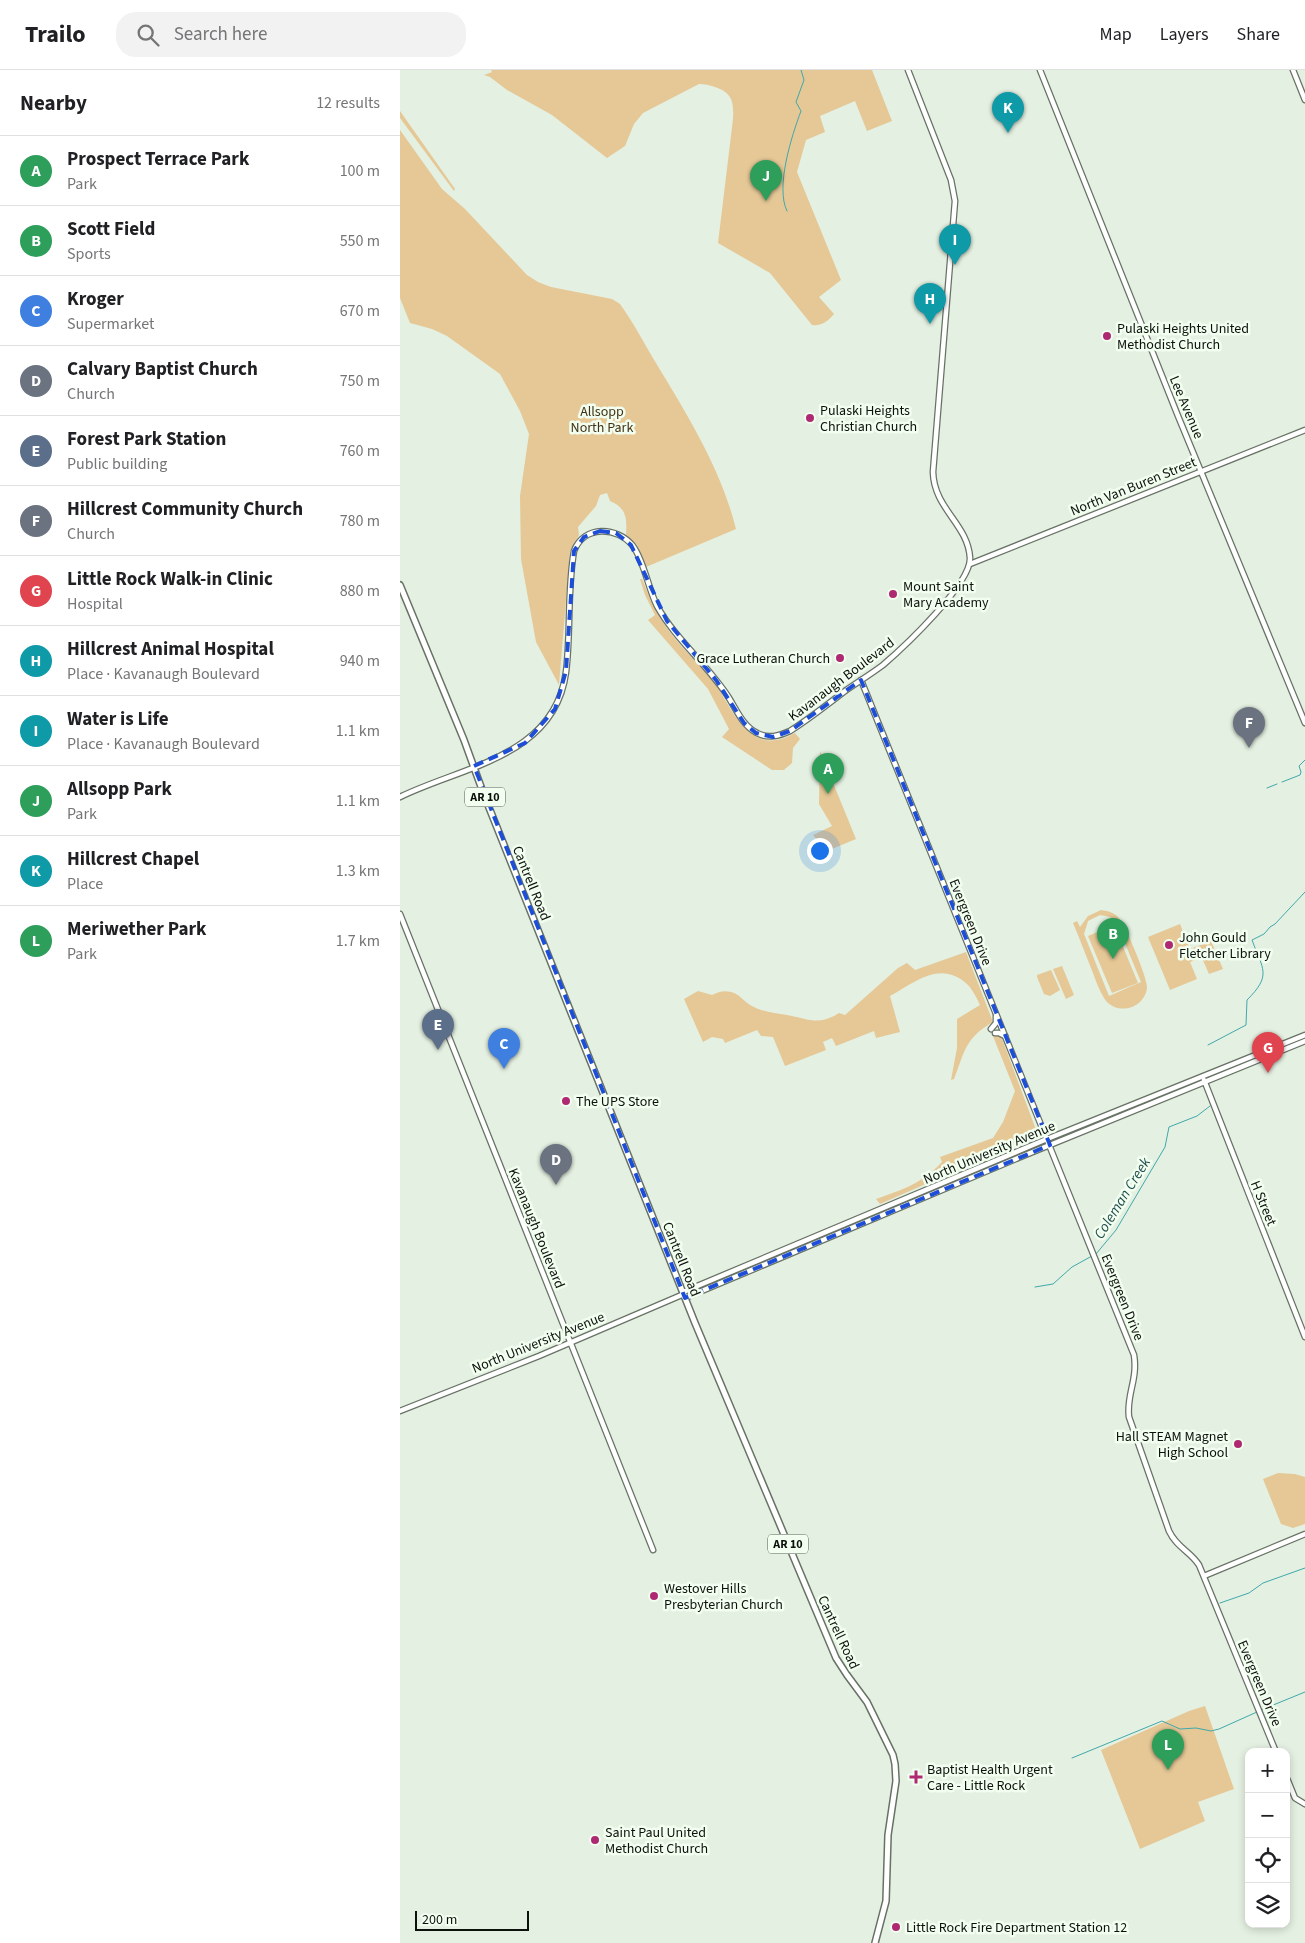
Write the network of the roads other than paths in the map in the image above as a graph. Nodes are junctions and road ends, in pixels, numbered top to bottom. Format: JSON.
{"nodes":[{"id":1,"x":908,"y":70,"type":"edge"},
{"id":2,"x":1040,"y":70,"type":"edge"},
{"id":3,"x":1293,"y":70,"type":"edge"},
{"id":4,"x":1305,"y":100,"type":"edge"},
{"id":5,"x":1305,"y":430,"type":"edge"},
{"id":6,"x":1202,"y":471,"type":"junction"},
{"id":7,"x":970,"y":564,"type":"junction"},
{"id":8,"x":400,"y":585,"type":"edge"},
{"id":9,"x":861,"y":680,"type":"junction"},
{"id":10,"x":1305,"y":723,"type":"edge"},
{"id":11,"x":474,"y":766,"type":"junction"},
{"id":12,"x":400,"y":797,"type":"edge"},
{"id":13,"x":400,"y":914,"type":"edge"},
{"id":14,"x":996,"y":1015,"type":"junction"},
{"id":15,"x":990,"y":1029,"type":"dead end"},
{"id":16,"x":994,"y":1033,"type":"dead end"},
{"id":17,"x":1305,"y":1035,"type":"edge"},
{"id":18,"x":1005,"y":1036,"type":"junction"},
{"id":19,"x":1305,"y":1040,"type":"edge"},
{"id":20,"x":1202,"y":1077,"type":"junction"},
{"id":21,"x":1205,"y":1082,"type":"junction"},
{"id":22,"x":1047,"y":1139,"type":"junction"},
{"id":23,"x":1050,"y":1145,"type":"junction"},
{"id":24,"x":684,"y":1295,"type":"junction"},
{"id":25,"x":1305,"y":1337,"type":"edge"},
{"id":26,"x":570,"y":1342,"type":"junction"},
{"id":27,"x":400,"y":1410,"type":"edge"},
{"id":28,"x":1305,"y":1534,"type":"edge"},
{"id":29,"x":653,"y":1550,"type":"dead end"},
{"id":30,"x":1204,"y":1576,"type":"junction"},
{"id":31,"x":1274,"y":1748,"type":"edge"},
{"id":32,"x":1290,"y":1786,"type":"edge"},
{"id":33,"x":1305,"y":1804,"type":"edge"},
{"id":34,"x":875,"y":1943,"type":"edge"}],
"edges":[{"from":1,"to":7,"type":"street"},
{"from":2,"to":6,"type":"street","name":"Lee Avenue"},
{"from":3,"to":4,"type":"street"},
{"from":5,"to":6,"type":"street","name":"North Van Buren Street"},
{"from":6,"to":7,"type":"street","name":"North Van Buren Street"},
{"from":6,"to":10,"type":"street","name":"Lee Avenue"},
{"from":7,"to":9,"type":"street","name":"Kavanaugh Boulevard"},
{"from":8,"to":11,"type":"main road","name":"Cantrell Road","number":"AR 10"},
{"from":9,"to":11,"type":"street","name":"Kavanaugh Boulevard"},
{"from":9,"to":14,"type":"street","name":"Evergreen Drive"},
{"from":11,"to":12,"type":"street","name":"Kavanaugh Boulevard"},
{"from":11,"to":24,"type":"main road","name":"Cantrell Road","number":"AR 10"},
{"from":13,"to":26,"type":"street","name":"Kavanaugh Boulevard"},
{"from":14,"to":15,"type":"street"},
{"from":14,"to":18,"type":"street","name":"Evergreen Drive"},
{"from":16,"to":18,"type":"street"},
{"from":17,"to":20,"type":"street","name":"North University Avenue"},
{"from":18,"to":22,"type":"street","name":"Evergreen Drive"},
{"from":19,"to":21,"type":"street","name":"North University Avenue"},
{"from":20,"to":21,"type":"street","name":"H Street"},
{"from":20,"to":22,"type":"street","name":"North University Avenue"},
{"from":21,"to":23,"type":"street","name":"North University Avenue"},
{"from":21,"to":25,"type":"street","name":"H Street"},
{"from":22,"to":23,"type":"street","name":"Evergreen Drive"},
{"from":22,"to":24,"type":"street","name":"North University Avenue"},
{"from":23,"to":24,"type":"street","name":"North University Avenue"},
{"from":23,"to":30,"type":"street","name":"Evergreen Drive"},
{"from":24,"to":26,"type":"street","name":"North University Avenue"},
{"from":24,"to":34,"type":"main road","name":"Cantrell Road","number":"AR 10"},
{"from":26,"to":27,"type":"street","name":"North University Avenue"},
{"from":26,"to":29,"type":"street","name":"Kavanaugh Boulevard"},
{"from":28,"to":30,"type":"street"},
{"from":30,"to":31,"type":"street","name":"Evergreen Drive"},
{"from":32,"to":33,"type":"street"}]}
